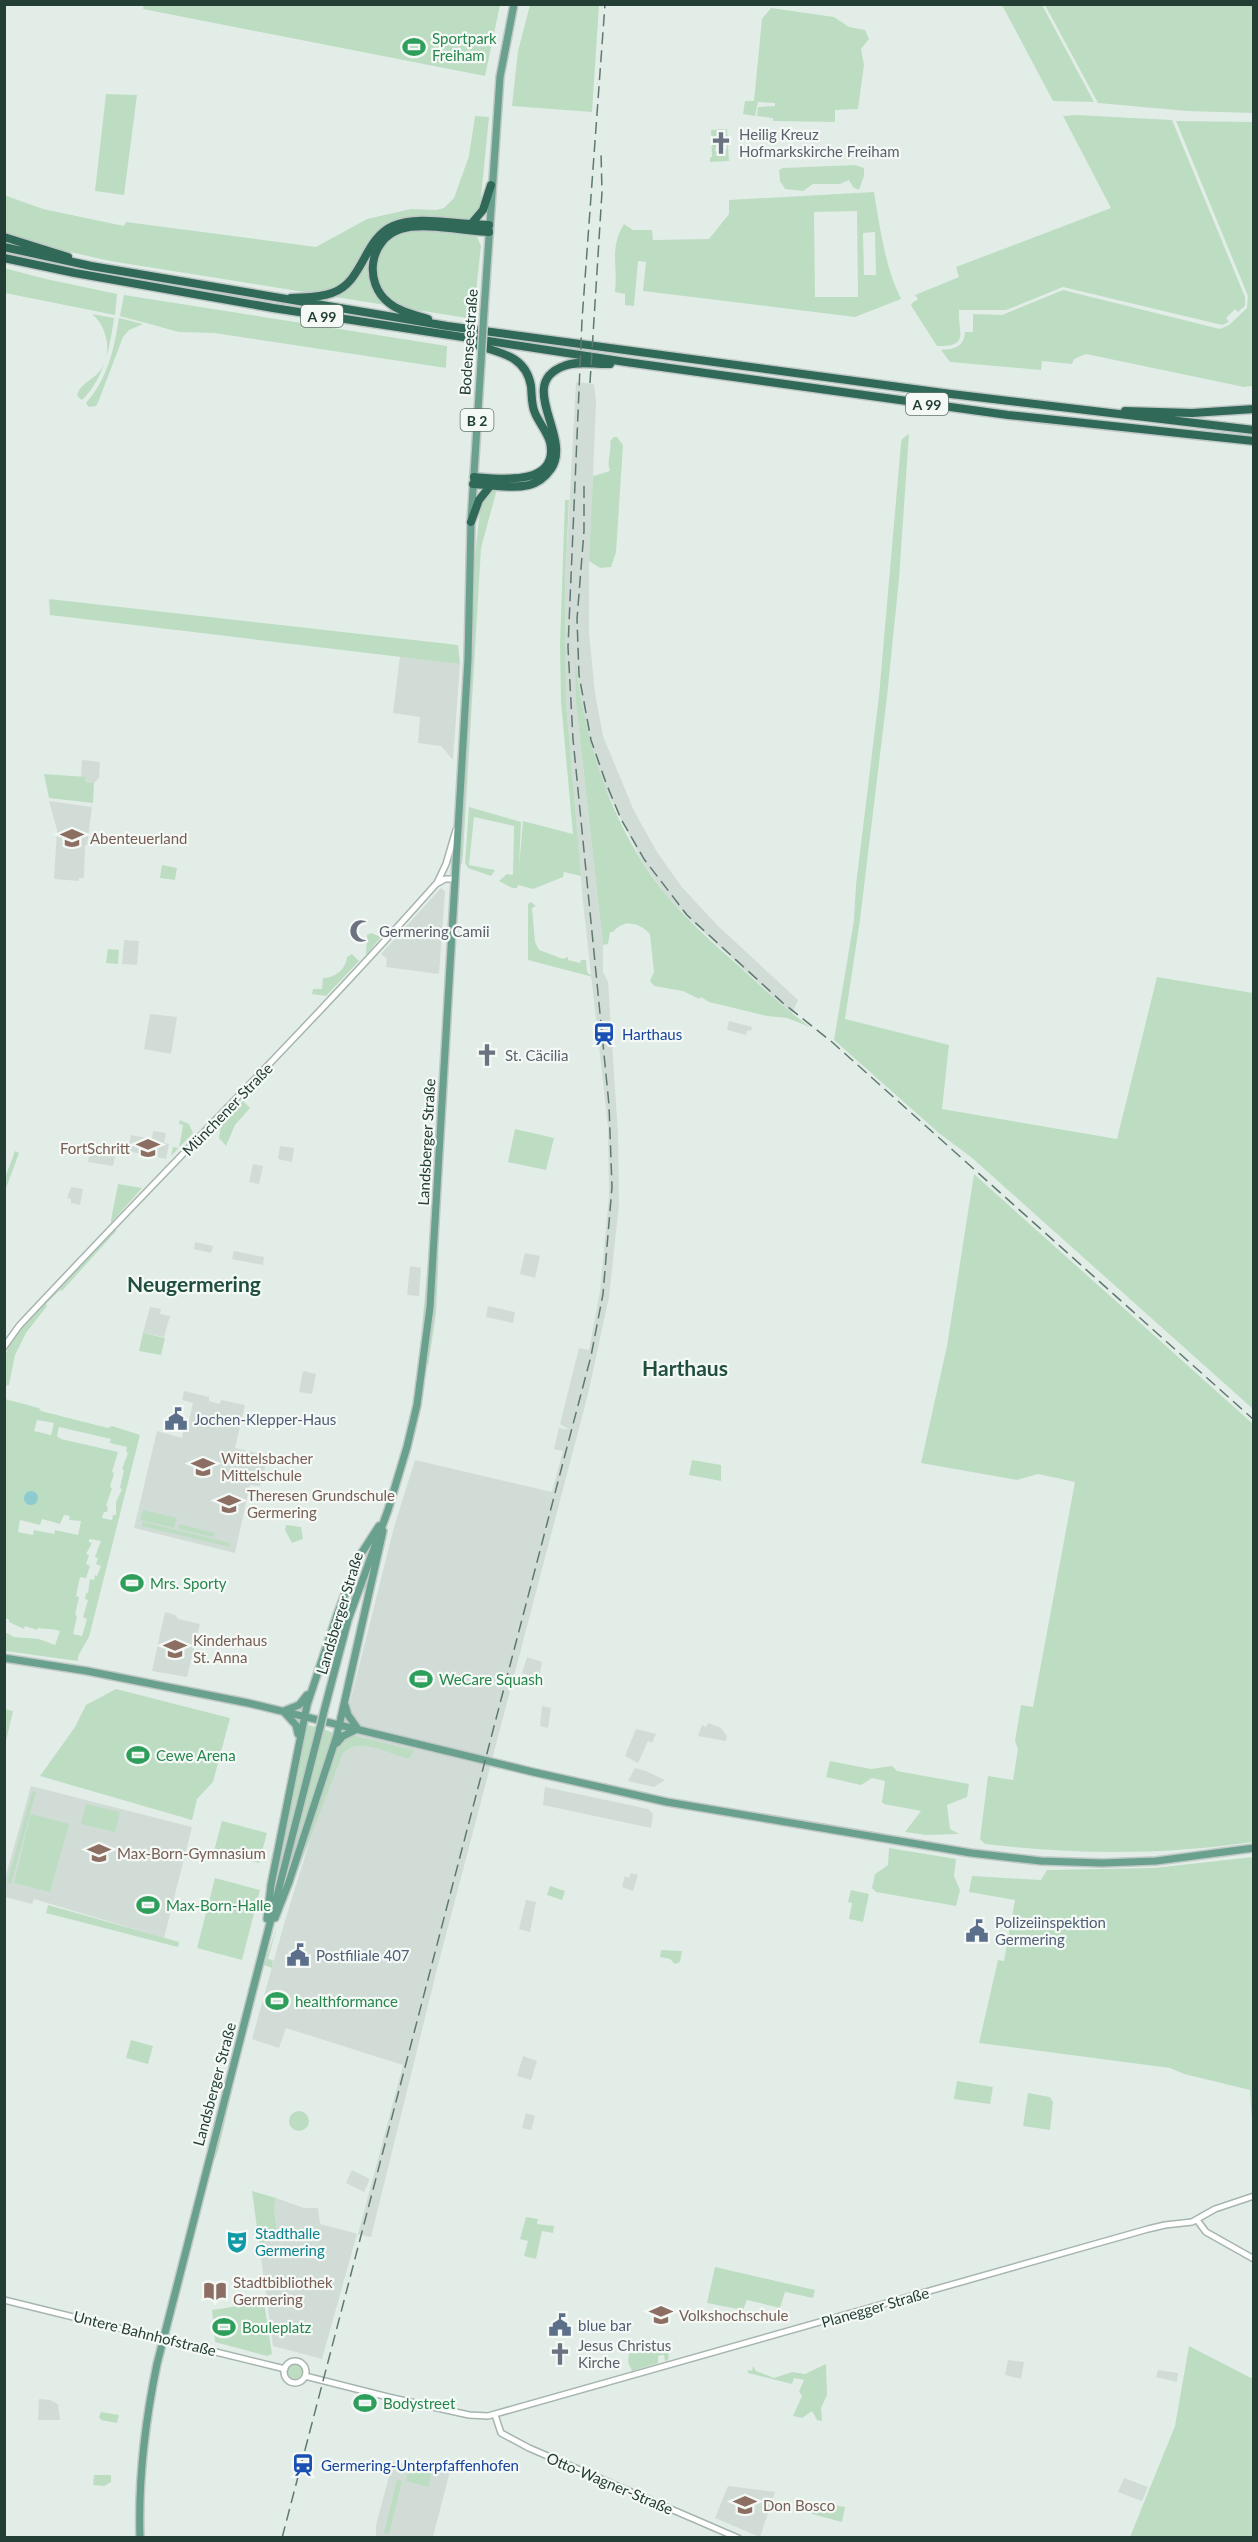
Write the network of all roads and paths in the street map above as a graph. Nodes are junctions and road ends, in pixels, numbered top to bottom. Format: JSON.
{"nodes":[{"id":1,"x":514,"y":4,"type":"edge"},
{"id":2,"x":491,"y":185,"type":"junction"},
{"id":3,"x":470,"y":226,"type":"junction"},
{"id":4,"x":455,"y":227,"type":"junction"},
{"id":5,"x":489,"y":229,"type":"junction"},
{"id":6,"x":4,"y":237,"type":"edge"},
{"id":7,"x":4,"y":247,"type":"edge"},
{"id":8,"x":4,"y":260,"type":"edge"},
{"id":9,"x":91,"y":266,"type":"junction"},
{"id":10,"x":276,"y":299,"type":"junction"},
{"id":11,"x":447,"y":326,"type":"junction"},
{"id":12,"x":433,"y":333,"type":"junction"},
{"id":13,"x":626,"y":362,"type":"junction"},
{"id":14,"x":1254,"y":409,"type":"edge"},
{"id":15,"x":1109,"y":412,"type":"junction"},
{"id":16,"x":1254,"y":430,"type":"edge"},
{"id":17,"x":1254,"y":441,"type":"edge"},
{"id":18,"x":473,"y":481,"type":"junction"},
{"id":19,"x":491,"y":482,"type":"junction"},
{"id":20,"x":506,"y":483,"type":"junction"},
{"id":21,"x":471,"y":522,"type":"junction"},
{"id":22,"x":466,"y":683,"type":"joint"},
{"id":23,"x":456,"y":828,"type":"junction"},
{"id":24,"x":454,"y":879,"type":"junction"},
{"id":25,"x":436,"y":884,"type":"junction"},
{"id":26,"x":4,"y":1347,"type":"edge"},
{"id":27,"x":383,"y":1520,"type":"junction"},
{"id":28,"x":4,"y":1658,"type":"edge"},
{"id":29,"x":312,"y":1687,"type":"junction"},
{"id":30,"x":345,"y":1700,"type":"junction"},
{"id":31,"x":284,"y":1712,"type":"junction"},
{"id":32,"x":304,"y":1716,"type":"junction"},
{"id":33,"x":340,"y":1724,"type":"junction"},
{"id":34,"x":358,"y":1729,"type":"junction"},
{"id":35,"x":299,"y":1740,"type":"junction"},
{"id":36,"x":332,"y":1750,"type":"junction"},
{"id":37,"x":1254,"y":1848,"type":"edge"},
{"id":38,"x":268,"y":1931,"type":"junction"},
{"id":39,"x":1254,"y":2196,"type":"edge"},
{"id":40,"x":1197,"y":2220,"type":"junction"},
{"id":41,"x":1254,"y":2259,"type":"edge"},
{"id":42,"x":4,"y":2300,"type":"edge"},
{"id":43,"x":163,"y":2338,"type":"junction"},
{"id":44,"x":285,"y":2369,"type":"junction"},
{"id":45,"x":305,"y":2376,"type":"junction"},
{"id":46,"x":495,"y":2415,"type":"junction"},
{"id":47,"x":140,"y":2538,"type":"edge"},
{"id":48,"x":738,"y":2538,"type":"edge"}],
"edges":[{"from":1,"to":2,"type":"main road","name":"Bodenseestraße","number":"B 2"},
{"from":2,"to":3,"type":"highway"},
{"from":2,"to":5,"type":"main road","name":"Bodenseestraße","number":"B 2"},
{"from":3,"to":4,"type":"highway"},
{"from":3,"to":5,"type":"highway"},
{"from":4,"to":10,"type":"highway"},
{"from":4,"to":11,"type":"highway"},
{"from":5,"to":18,"type":"main road","name":"Bodenseestraße","number":"B 2","bridge":true},
{"from":6,"to":9,"type":"highway"},
{"from":7,"to":9,"type":"highway","number":"A 99"},
{"from":8,"to":12,"type":"highway","number":"A 99"},
{"from":9,"to":10,"type":"highway","number":"A 99"},
{"from":10,"to":11,"type":"highway","number":"A 99"},
{"from":11,"to":15,"type":"highway","number":"A 99"},
{"from":12,"to":13,"type":"highway","number":"A 99"},
{"from":12,"to":20,"type":"highway"},
{"from":13,"to":17,"type":"highway","number":"A 99"},
{"from":13,"to":20,"type":"highway"},
{"from":14,"to":15,"type":"highway"},
{"from":15,"to":16,"type":"highway"},
{"from":18,"to":19,"type":"highway"},
{"from":18,"to":21,"type":"main road","name":"Bodenseestraße"},
{"from":19,"to":20,"type":"highway"},
{"from":19,"to":21,"type":"highway"},
{"from":21,"to":22,"type":"main road","name":"Bodenseestraße"},
{"from":22,"to":23,"type":"main road","name":"Landsberger Straße"},
{"from":23,"to":24,"type":"main road","name":"Landsberger Straße"},
{"from":23,"to":25,"type":"street"},
{"from":24,"to":25,"type":"street"},
{"from":24,"to":27,"type":"main road","name":"Landsberger Straße"},
{"from":25,"to":26,"type":"street","name":"Münchener Straße"},
{"from":27,"to":29,"type":"main road"},
{"from":27,"to":30,"type":"main road"},
{"from":27,"to":38,"type":"main road","name":"Landsberger Straße","bridge":true},
{"from":28,"to":31,"type":"main road"},
{"from":29,"to":31,"type":"main road"},
{"from":29,"to":32,"type":"main road"},
{"from":30,"to":33,"type":"main road"},
{"from":30,"to":34,"type":"main road"},
{"from":31,"to":32,"type":"main road"},
{"from":31,"to":35,"type":"main road"},
{"from":32,"to":33,"type":"main road"},
{"from":32,"to":35,"type":"main road"},
{"from":33,"to":34,"type":"main road"},
{"from":33,"to":36,"type":"main road"},
{"from":34,"to":36,"type":"main road"},
{"from":34,"to":37,"type":"main road"},
{"from":35,"to":38,"type":"main road"},
{"from":36,"to":38,"type":"main road"},
{"from":38,"to":43,"type":"main road","name":"Landsberger Straße"},
{"from":39,"to":40,"type":"street","name":"Planegger Straße"},
{"from":40,"to":41,"type":"street"},
{"from":40,"to":46,"type":"street","name":"Planegger Straße"},
{"from":42,"to":43,"type":"street","name":"Untere Bahnhofstraße"},
{"from":43,"to":44,"type":"street","name":"Untere Bahnhofstraße"},
{"from":43,"to":47,"type":"main road","name":"Landsberger Straße"},
{"from":44,"to":45,"type":"street","name":"Untere Bahnhofstraße"},
{"from":44,"to":45,"type":"street","name":"Untere Bahnhofstraße"},
{"from":45,"to":46,"type":"street","name":"Untere Bahnhofstraße"},
{"from":46,"to":48,"type":"street","name":"Otto-Wagner-Straße"}]}
